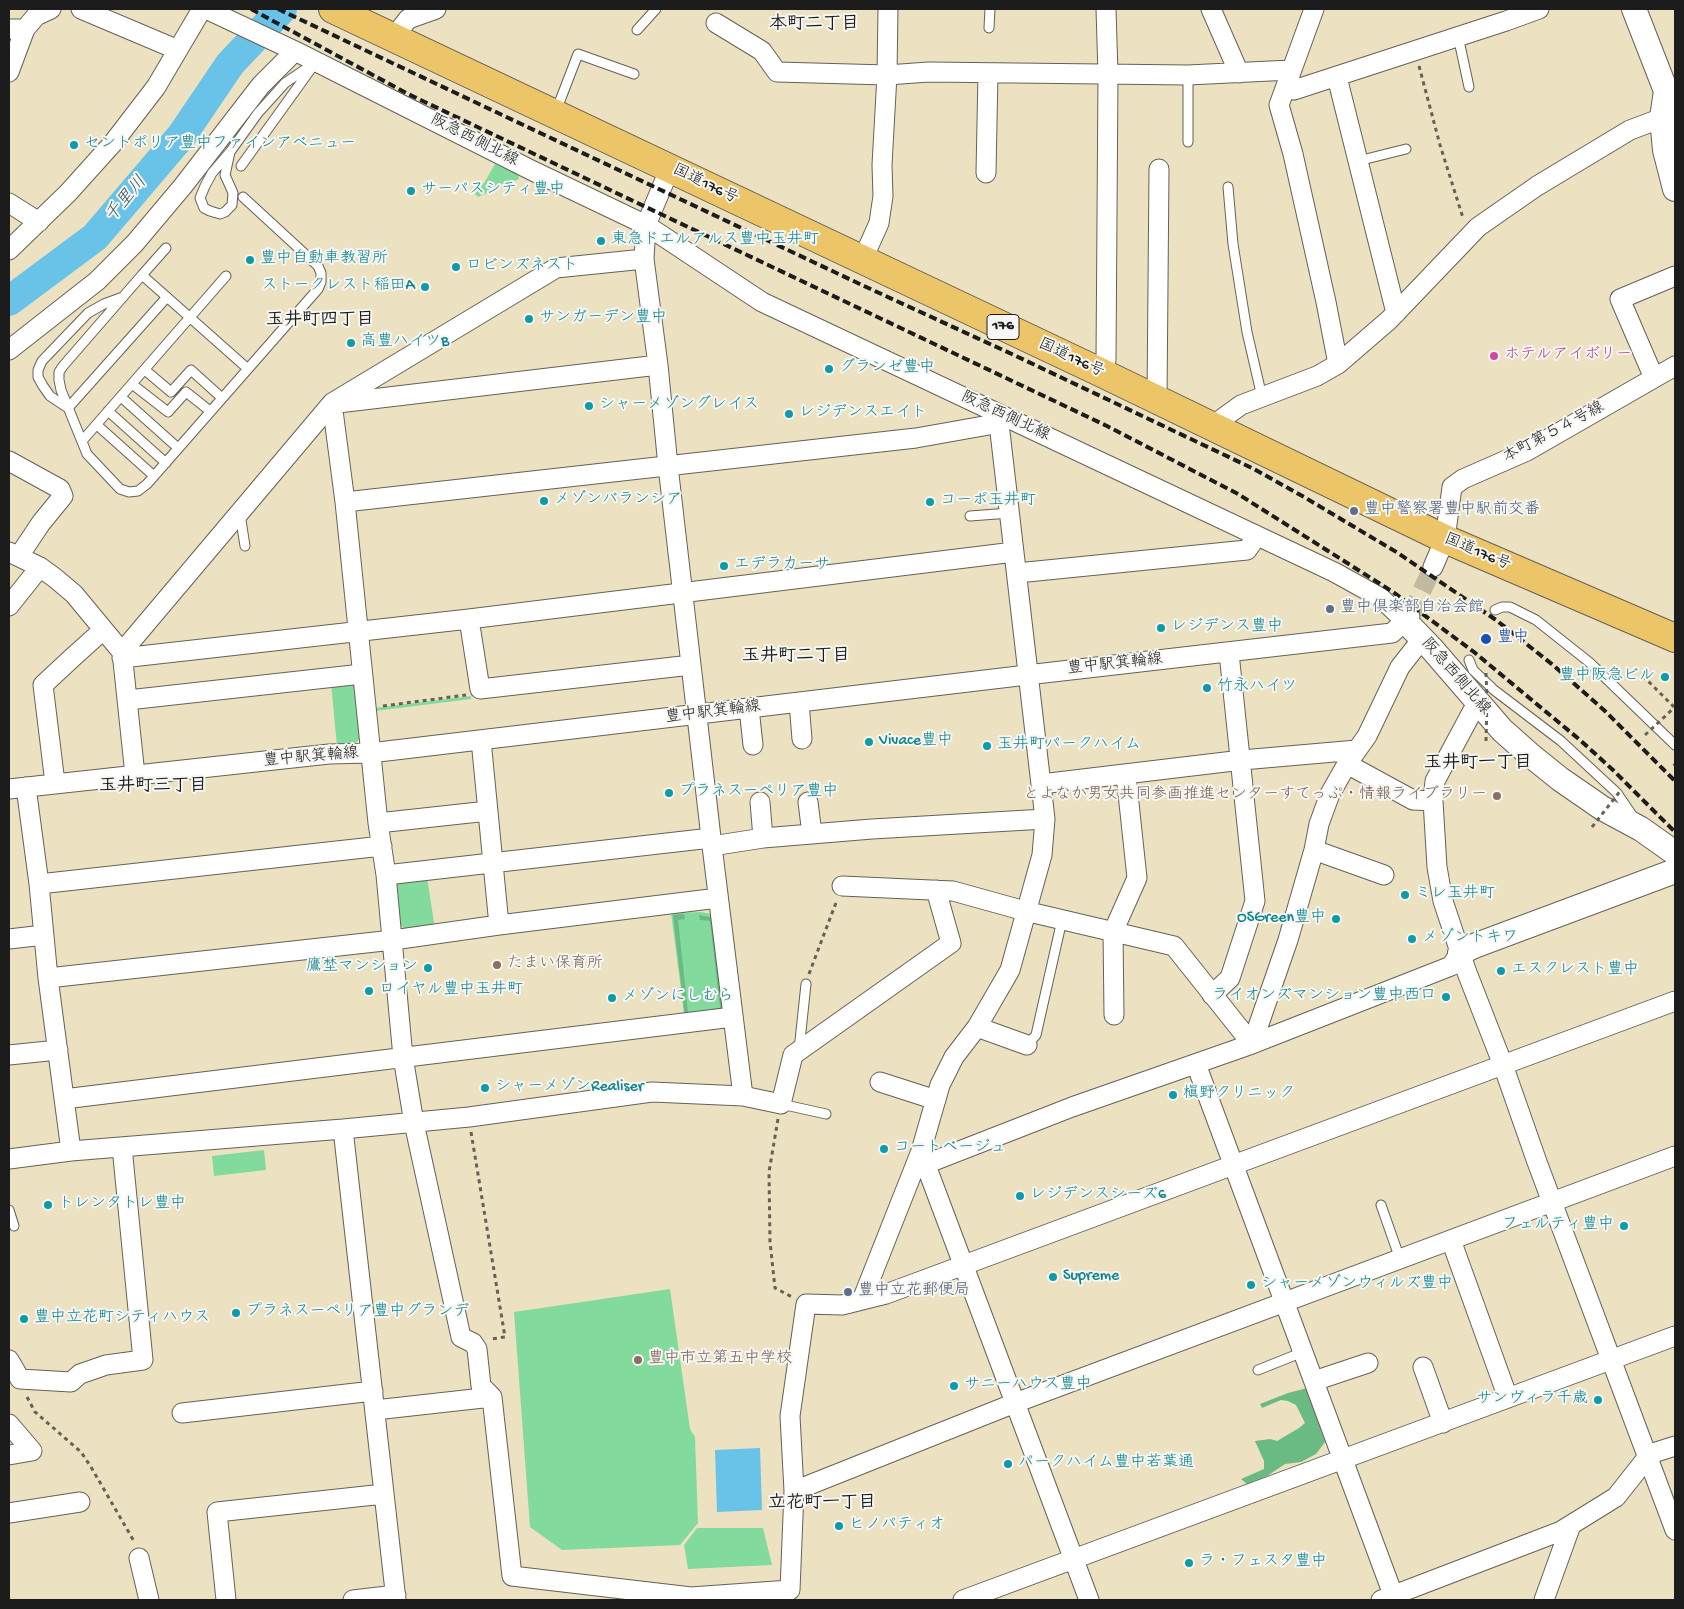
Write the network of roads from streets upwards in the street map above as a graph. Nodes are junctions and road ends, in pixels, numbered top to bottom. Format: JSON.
{"nodes":[{"id":1,"x":51,"y":9,"type":"edge"},
{"id":2,"x":81,"y":9,"type":"edge"},
{"id":3,"x":202,"y":9,"type":"edge"},
{"id":4,"x":206,"y":9,"type":"edge"},
{"id":5,"x":336,"y":9,"type":"edge"},
{"id":6,"x":436,"y":9,"type":"edge"},
{"id":7,"x":888,"y":9,"type":"edge"},
{"id":8,"x":1106,"y":9,"type":"edge"},
{"id":9,"x":1211,"y":9,"type":"edge"},
{"id":10,"x":1314,"y":9,"type":"edge"},
{"id":11,"x":1539,"y":9,"type":"edge"},
{"id":12,"x":1634,"y":9,"type":"edge"},
{"id":13,"x":1519,"y":12,"type":"edge"},
{"id":14,"x":716,"y":23,"type":"dead end"},
{"id":15,"x":17,"y":29,"type":"edge"},
{"id":16,"x":394,"y":38,"type":"junction"},
{"id":17,"x":178,"y":50,"type":"junction"},
{"id":18,"x":291,"y":50,"type":"junction"},
{"id":19,"x":9,"y":72,"type":"edge"},
{"id":20,"x":988,"y":73,"type":"junction"},
{"id":21,"x":1238,"y":73,"type":"junction"},
{"id":22,"x":1290,"y":73,"type":"junction"},
{"id":23,"x":1108,"y":74,"type":"junction"},
{"id":24,"x":887,"y":75,"type":"junction"},
{"id":25,"x":1337,"y":77,"type":"junction"},
{"id":26,"x":1671,"y":89,"type":"edge"},
{"id":27,"x":1667,"y":116,"type":"edge"},
{"id":28,"x":670,"y":168,"type":"junction"},
{"id":29,"x":1159,"y":169,"type":"dead end"},
{"id":30,"x":986,"y":173,"type":"dead end"},
{"id":31,"x":1675,"y":189,"type":"edge"},
{"id":32,"x":9,"y":203,"type":"edge"},
{"id":33,"x":39,"y":222,"type":"junction"},
{"id":34,"x":646,"y":225,"type":"junction"},
{"id":35,"x":9,"y":250,"type":"edge"},
{"id":36,"x":644,"y":259,"type":"junction"},
{"id":37,"x":862,"y":261,"type":"junction"},
{"id":38,"x":1675,"y":276,"type":"edge"},
{"id":39,"x":1396,"y":313,"type":"junction"},
{"id":40,"x":9,"y":350,"type":"edge"},
{"id":41,"x":1338,"y":364,"type":"junction"},
{"id":42,"x":658,"y":365,"type":"junction"},
{"id":43,"x":1675,"y":366,"type":"edge"},
{"id":44,"x":1102,"y":373,"type":"junction"},
{"id":45,"x":1654,"y":378,"type":"junction"},
{"id":46,"x":1157,"y":400,"type":"junction"},
{"id":47,"x":332,"y":404,"type":"junction"},
{"id":48,"x":998,"y":414,"type":"junction"},
{"id":49,"x":1212,"y":426,"type":"junction"},
{"id":50,"x":9,"y":460,"type":"edge"},
{"id":51,"x":668,"y":466,"type":"junction"},
{"id":52,"x":345,"y":502,"type":"junction"},
{"id":53,"x":1257,"y":536,"type":"junction"},
{"id":54,"x":1445,"y":539,"type":"junction"},
{"id":55,"x":1014,"y":552,"type":"junction"},
{"id":56,"x":14,"y":554,"type":"edge"},
{"id":57,"x":40,"y":567,"type":"junction"},
{"id":58,"x":1433,"y":567,"type":"tunnel mouth"},
{"id":59,"x":1017,"y":572,"type":"junction"},
{"id":60,"x":683,"y":593,"type":"junction"},
{"id":61,"x":9,"y":606,"type":"edge"},
{"id":62,"x":1407,"y":618,"type":"junction"},
{"id":63,"x":469,"y":619,"type":"junction"},
{"id":64,"x":103,"y":630,"type":"junction"},
{"id":65,"x":358,"y":632,"type":"junction"},
{"id":66,"x":1422,"y":638,"type":"junction"},
{"id":67,"x":1675,"y":638,"type":"edge"},
{"id":68,"x":1229,"y":653,"type":"junction"},
{"id":69,"x":122,"y":655,"type":"junction"},
{"id":70,"x":691,"y":665,"type":"junction"},
{"id":71,"x":362,"y":674,"type":"junction"},
{"id":72,"x":1027,"y":675,"type":"junction"},
{"id":73,"x":128,"y":700,"type":"junction"},
{"id":74,"x":799,"y":702,"type":"junction"},
{"id":75,"x":1479,"y":704,"type":"junction"},
{"id":76,"x":749,"y":708,"type":"junction"},
{"id":77,"x":697,"y":715,"type":"junction"},
{"id":78,"x":802,"y":739,"type":"dead end"},
{"id":79,"x":482,"y":740,"type":"junction"},
{"id":80,"x":753,"y":745,"type":"dead end"},
{"id":81,"x":370,"y":753,"type":"junction"},
{"id":82,"x":1352,"y":757,"type":"junction"},
{"id":83,"x":1242,"y":760,"type":"junction"},
{"id":84,"x":134,"y":775,"type":"junction"},
{"id":85,"x":1126,"y":775,"type":"junction"},
{"id":86,"x":55,"y":783,"type":"junction"},
{"id":87,"x":1041,"y":784,"type":"junction"},
{"id":88,"x":17,"y":788,"type":"edge"},
{"id":89,"x":1433,"y":801,"type":"junction"},
{"id":90,"x":760,"y":802,"type":"dead end"},
{"id":91,"x":808,"y":802,"type":"dead end"},
{"id":92,"x":488,"y":811,"type":"junction"},
{"id":93,"x":1045,"y":819,"type":"junction"},
{"id":94,"x":378,"y":823,"type":"junction"},
{"id":95,"x":812,"y":834,"type":"junction"},
{"id":96,"x":763,"y":838,"type":"junction"},
{"id":97,"x":711,"y":842,"type":"junction"},
{"id":98,"x":382,"y":846,"type":"junction"},
{"id":99,"x":1314,"y":850,"type":"junction"},
{"id":100,"x":1675,"y":853,"type":"edge"},
{"id":101,"x":493,"y":862,"type":"junction"},
{"id":102,"x":1675,"y":871,"type":"edge"},
{"id":103,"x":386,"y":875,"type":"junction"},
{"id":104,"x":1384,"y":875,"type":"dead end"},
{"id":105,"x":39,"y":884,"type":"junction"},
{"id":106,"x":842,"y":886,"type":"road end"},
{"id":107,"x":936,"y":890,"type":"junction"},
{"id":108,"x":718,"y":898,"type":"junction"},
{"id":109,"x":1025,"y":911,"type":"junction"},
{"id":110,"x":499,"y":925,"type":"junction"},
{"id":111,"x":1113,"y":932,"type":"junction"},
{"id":112,"x":44,"y":936,"type":"junction"},
{"id":113,"x":9,"y":939,"type":"edge"},
{"id":114,"x":393,"y":940,"type":"junction"},
{"id":115,"x":1460,"y":953,"type":"junction"},
{"id":116,"x":48,"y":978,"type":"junction"},
{"id":117,"x":1212,"y":995,"type":"junction"},
{"id":118,"x":1675,"y":1001,"type":"edge"},
{"id":119,"x":1114,"y":1015,"type":"dead end"},
{"id":120,"x":733,"y":1017,"type":"junction"},
{"id":121,"x":977,"y":1028,"type":"junction"},
{"id":122,"x":1252,"y":1044,"type":"junction"},
{"id":123,"x":1027,"y":1045,"type":"road end"},
{"id":124,"x":58,"y":1050,"type":"junction"},
{"id":125,"x":9,"y":1055,"type":"edge"},
{"id":126,"x":403,"y":1058,"type":"junction"},
{"id":127,"x":1196,"y":1064,"type":"junction"},
{"id":128,"x":1503,"y":1066,"type":"junction"},
{"id":129,"x":880,"y":1082,"type":"dead end"},
{"id":130,"x":743,"y":1096,"type":"junction"},
{"id":131,"x":64,"y":1099,"type":"junction"},
{"id":132,"x":936,"y":1100,"type":"junction"},
{"id":133,"x":414,"y":1123,"type":"junction"},
{"id":134,"x":343,"y":1129,"type":"junction"},
{"id":135,"x":122,"y":1147,"type":"junction"},
{"id":136,"x":71,"y":1151,"type":"junction"},
{"id":137,"x":1675,"y":1156,"type":"edge"},
{"id":138,"x":923,"y":1157,"type":"junction"},
{"id":139,"x":9,"y":1158,"type":"edge"},
{"id":140,"x":1234,"y":1164,"type":"junction"},
{"id":141,"x":1552,"y":1202,"type":"junction"},
{"id":142,"x":1451,"y":1240,"type":"junction"},
{"id":143,"x":964,"y":1265,"type":"junction"},
{"id":144,"x":862,"y":1300,"type":"junction"},
{"id":145,"x":1285,"y":1302,"type":"junction"},
{"id":146,"x":1675,"y":1336,"type":"edge"},
{"id":147,"x":9,"y":1360,"type":"edge"},
{"id":148,"x":1611,"y":1360,"type":"junction"},
{"id":149,"x":1368,"y":1363,"type":"dead end"},
{"id":150,"x":1423,"y":1367,"type":"dead end"},
{"id":151,"x":1314,"y":1381,"type":"junction"},
{"id":152,"x":373,"y":1391,"type":"junction"},
{"id":153,"x":492,"y":1397,"type":"junction"},
{"id":154,"x":1508,"y":1398,"type":"junction"},
{"id":155,"x":1015,"y":1403,"type":"junction"},
{"id":156,"x":375,"y":1410,"type":"junction"},
{"id":157,"x":182,"y":1413,"type":"dead end"},
{"id":158,"x":1444,"y":1423,"type":"junction"},
{"id":159,"x":9,"y":1424,"type":"edge"},
{"id":160,"x":1675,"y":1446,"type":"edge"},
{"id":161,"x":9,"y":1455,"type":"edge"},
{"id":162,"x":1647,"y":1458,"type":"junction"},
{"id":163,"x":1343,"y":1460,"type":"junction"},
{"id":164,"x":794,"y":1491,"type":"junction"},
{"id":165,"x":384,"y":1494,"type":"junction"},
{"id":166,"x":80,"y":1502,"type":"dead end"},
{"id":167,"x":9,"y":1514,"type":"edge"},
{"id":168,"x":1571,"y":1525,"type":"junction"},
{"id":169,"x":1675,"y":1530,"type":"edge"},
{"id":170,"x":139,"y":1558,"type":"road end"},
{"id":171,"x":1073,"y":1558,"type":"junction"},
{"id":172,"x":396,"y":1598,"type":"edge"},
{"id":173,"x":690,"y":1599,"type":"edge"},
{"id":174,"x":970,"y":1599,"type":"edge"},
{"id":175,"x":1390,"y":1599,"type":"edge"},
{"id":176,"x":149,"y":1600,"type":"edge"},
{"id":177,"x":226,"y":1600,"type":"edge"},
{"id":178,"x":353,"y":1600,"type":"edge"},
{"id":179,"x":1089,"y":1600,"type":"edge"},
{"id":180,"x":1544,"y":1600,"type":"edge"}],
"edges":[{"from":1,"to":15,"type":"street"},
{"from":2,"to":17,"type":"street"},
{"from":3,"to":17,"type":"street"},
{"from":4,"to":18,"type":"street","name":"阪急西側北線"},
{"from":5,"to":16,"type":"highway","name":"国道176号","number":"176"},
{"from":6,"to":16,"type":"street"},
{"from":7,"to":24,"type":"street"},
{"from":8,"to":23,"type":"street"},
{"from":9,"to":21,"type":"street"},
{"from":10,"to":22,"type":"street"},
{"from":11,"to":13,"type":"street"},
{"from":12,"to":26,"type":"street"},
{"from":13,"to":25,"type":"street"},
{"from":14,"to":24,"type":"street"},
{"from":15,"to":19,"type":"street"},
{"from":16,"to":28,"type":"highway","name":"国道176号","number":"176"},
{"from":17,"to":33,"type":"street"},
{"from":18,"to":34,"type":"street","name":"阪急西側北線"},
{"from":18,"to":40,"type":"street"},
{"from":20,"to":23,"type":"street"},
{"from":20,"to":24,"type":"street"},
{"from":20,"to":30,"type":"street"},
{"from":21,"to":22,"type":"street"},
{"from":21,"to":23,"type":"street"},
{"from":22,"to":25,"type":"street"},
{"from":22,"to":41,"type":"street"},
{"from":23,"to":44,"type":"street"},
{"from":24,"to":37,"type":"street"},
{"from":25,"to":39,"type":"street"},
{"from":26,"to":27,"type":"street"},
{"from":27,"to":31,"type":"street"},
{"from":27,"to":39,"type":"street"},
{"from":28,"to":34,"type":"street"},
{"from":28,"to":37,"type":"highway","name":"国道176号","number":"176"},
{"from":29,"to":46,"type":"street"},
{"from":32,"to":33,"type":"street"},
{"from":33,"to":35,"type":"street"},
{"from":34,"to":36,"type":"street"},
{"from":34,"to":48,"type":"street","name":"阪急西側北線"},
{"from":36,"to":42,"type":"street"},
{"from":36,"to":47,"type":"street"},
{"from":37,"to":44,"type":"highway","name":"国道176号","number":"176"},
{"from":38,"to":45,"type":"street"},
{"from":39,"to":41,"type":"street"},
{"from":41,"to":49,"type":"street"},
{"from":42,"to":47,"type":"street"},
{"from":42,"to":51,"type":"street"},
{"from":43,"to":45,"type":"street","name":"本町第５４号線"},
{"from":44,"to":46,"type":"highway","name":"国道176号","number":"176"},
{"from":45,"to":54,"type":"street","name":"本町第５４号線"},
{"from":46,"to":49,"type":"highway","name":"国道176号","number":"176"},
{"from":47,"to":52,"type":"street"},
{"from":47,"to":69,"type":"street"},
{"from":48,"to":51,"type":"street"},
{"from":48,"to":53,"type":"street","name":"阪急西側北線"},
{"from":48,"to":55,"type":"street"},
{"from":49,"to":54,"type":"highway","name":"国道176号","number":"176"},
{"from":50,"to":56,"type":"street"},
{"from":51,"to":52,"type":"street"},
{"from":51,"to":60,"type":"street"},
{"from":52,"to":65,"type":"street"},
{"from":53,"to":59,"type":"street"},
{"from":53,"to":62,"type":"street","name":"阪急西側北線"},
{"from":54,"to":58,"type":"street"},
{"from":54,"to":67,"type":"highway","name":"国道176号","number":"176"},
{"from":55,"to":59,"type":"street"},
{"from":55,"to":60,"type":"street"},
{"from":56,"to":57,"type":"street"},
{"from":57,"to":61,"type":"street"},
{"from":57,"to":64,"type":"street"},
{"from":59,"to":72,"type":"street"},
{"from":60,"to":63,"type":"street"},
{"from":60,"to":70,"type":"street"},
{"from":62,"to":66,"type":"street","name":"阪急西側北線"},
{"from":62,"to":68,"type":"street","name":"豊中駅箕輪線"},
{"from":63,"to":65,"type":"street"},
{"from":63,"to":70,"type":"street"},
{"from":64,"to":69,"type":"street"},
{"from":64,"to":86,"type":"street"},
{"from":65,"to":69,"type":"street"},
{"from":65,"to":71,"type":"street"},
{"from":66,"to":75,"type":"street","name":"阪急西側北線"},
{"from":66,"to":82,"type":"street"},
{"from":68,"to":72,"type":"street","name":"豊中駅箕輪線"},
{"from":68,"to":83,"type":"street"},
{"from":69,"to":73,"type":"street"},
{"from":70,"to":77,"type":"street"},
{"from":71,"to":73,"type":"street"},
{"from":71,"to":81,"type":"street"},
{"from":72,"to":74,"type":"street","name":"豊中駅箕輪線"},
{"from":72,"to":87,"type":"street"},
{"from":73,"to":84,"type":"street"},
{"from":74,"to":76,"type":"street","name":"豊中駅箕輪線"},
{"from":74,"to":78,"type":"street"},
{"from":75,"to":89,"type":"street"},
{"from":75,"to":100,"type":"street","name":"阪急西側北線"},
{"from":76,"to":77,"type":"street","name":"豊中駅箕輪線"},
{"from":76,"to":80,"type":"street"},
{"from":77,"to":79,"type":"street","name":"豊中駅箕輪線"},
{"from":77,"to":97,"type":"street"},
{"from":79,"to":81,"type":"street","name":"豊中駅箕輪線"},
{"from":79,"to":92,"type":"street"},
{"from":81,"to":84,"type":"street","name":"豊中駅箕輪線"},
{"from":81,"to":94,"type":"street"},
{"from":82,"to":83,"type":"street"},
{"from":82,"to":89,"type":"street"},
{"from":82,"to":99,"type":"street"},
{"from":83,"to":85,"type":"street"},
{"from":83,"to":117,"type":"street"},
{"from":84,"to":86,"type":"street","name":"豊中駅箕輪線"},
{"from":85,"to":87,"type":"street"},
{"from":85,"to":111,"type":"street"},
{"from":86,"to":88,"type":"street","name":"豊中駅箕輪線"},
{"from":87,"to":93,"type":"street"},
{"from":88,"to":105,"type":"street"},
{"from":89,"to":115,"type":"street"},
{"from":90,"to":96,"type":"street"},
{"from":91,"to":95,"type":"street"},
{"from":92,"to":94,"type":"street"},
{"from":92,"to":101,"type":"street"},
{"from":93,"to":95,"type":"street"},
{"from":93,"to":109,"type":"street"},
{"from":94,"to":98,"type":"street"},
{"from":95,"to":96,"type":"street"},
{"from":96,"to":97,"type":"street"},
{"from":97,"to":101,"type":"street"},
{"from":97,"to":108,"type":"street"},
{"from":98,"to":103,"type":"street"},
{"from":98,"to":105,"type":"street"},
{"from":99,"to":104,"type":"street"},
{"from":99,"to":122,"type":"street"},
{"from":101,"to":103,"type":"street"},
{"from":101,"to":110,"type":"street"},
{"from":102,"to":115,"type":"street"},
{"from":103,"to":114,"type":"street"},
{"from":105,"to":112,"type":"street"},
{"from":106,"to":107,"type":"street"},
{"from":107,"to":109,"type":"street"},
{"from":107,"to":130,"type":"street"},
{"from":108,"to":110,"type":"street"},
{"from":108,"to":120,"type":"street"},
{"from":109,"to":111,"type":"street"},
{"from":109,"to":121,"type":"street"},
{"from":110,"to":114,"type":"street"},
{"from":111,"to":117,"type":"street"},
{"from":111,"to":119,"type":"street"},
{"from":112,"to":113,"type":"street"},
{"from":112,"to":116,"type":"street"},
{"from":114,"to":116,"type":"street"},
{"from":114,"to":126,"type":"street"},
{"from":115,"to":122,"type":"street"},
{"from":115,"to":128,"type":"street"},
{"from":116,"to":124,"type":"street"},
{"from":117,"to":122,"type":"street"},
{"from":118,"to":128,"type":"street"},
{"from":120,"to":126,"type":"street"},
{"from":120,"to":130,"type":"street"},
{"from":121,"to":123,"type":"street"},
{"from":121,"to":132,"type":"street"},
{"from":122,"to":127,"type":"street"},
{"from":124,"to":125,"type":"street"},
{"from":124,"to":131,"type":"street"},
{"from":126,"to":131,"type":"street"},
{"from":126,"to":133,"type":"street"},
{"from":127,"to":138,"type":"street"},
{"from":127,"to":140,"type":"street"},
{"from":128,"to":140,"type":"street"},
{"from":128,"to":141,"type":"street"},
{"from":129,"to":132,"type":"street"},
{"from":130,"to":133,"type":"street"},
{"from":131,"to":136,"type":"street"},
{"from":132,"to":138,"type":"street"},
{"from":133,"to":134,"type":"street"},
{"from":133,"to":153,"type":"street"},
{"from":134,"to":135,"type":"street"},
{"from":134,"to":152,"type":"street"},
{"from":135,"to":136,"type":"street"},
{"from":135,"to":147,"type":"street"},
{"from":136,"to":139,"type":"street"},
{"from":137,"to":141,"type":"street"},
{"from":138,"to":143,"type":"street"},
{"from":138,"to":144,"type":"street"},
{"from":140,"to":143,"type":"street"},
{"from":140,"to":145,"type":"street"},
{"from":141,"to":142,"type":"street"},
{"from":141,"to":148,"type":"street"},
{"from":142,"to":145,"type":"street"},
{"from":142,"to":154,"type":"street"},
{"from":143,"to":144,"type":"street"},
{"from":143,"to":155,"type":"street"},
{"from":144,"to":164,"type":"street"},
{"from":145,"to":151,"type":"street"},
{"from":145,"to":155,"type":"street"},
{"from":146,"to":148,"type":"street"},
{"from":148,"to":154,"type":"street"},
{"from":148,"to":162,"type":"street"},
{"from":149,"to":151,"type":"street"},
{"from":150,"to":158,"type":"street"},
{"from":151,"to":163,"type":"street"},
{"from":152,"to":156,"type":"street"},
{"from":152,"to":157,"type":"street"},
{"from":153,"to":156,"type":"street"},
{"from":153,"to":173,"type":"street"},
{"from":154,"to":158,"type":"street"},
{"from":155,"to":164,"type":"street"},
{"from":155,"to":171,"type":"street"},
{"from":156,"to":165,"type":"street"},
{"from":158,"to":163,"type":"street"},
{"from":159,"to":161,"type":"street"},
{"from":160,"to":162,"type":"street"},
{"from":162,"to":168,"type":"street"},
{"from":162,"to":169,"type":"street"},
{"from":163,"to":171,"type":"street"},
{"from":163,"to":175,"type":"street"},
{"from":164,"to":173,"type":"street"},
{"from":165,"to":172,"type":"street"},
{"from":165,"to":177,"type":"street"},
{"from":166,"to":167,"type":"street"},
{"from":168,"to":175,"type":"street"},
{"from":168,"to":180,"type":"street"},
{"from":170,"to":176,"type":"street"},
{"from":171,"to":174,"type":"street"},
{"from":171,"to":179,"type":"street"},
{"from":172,"to":178,"type":"street"}]}
